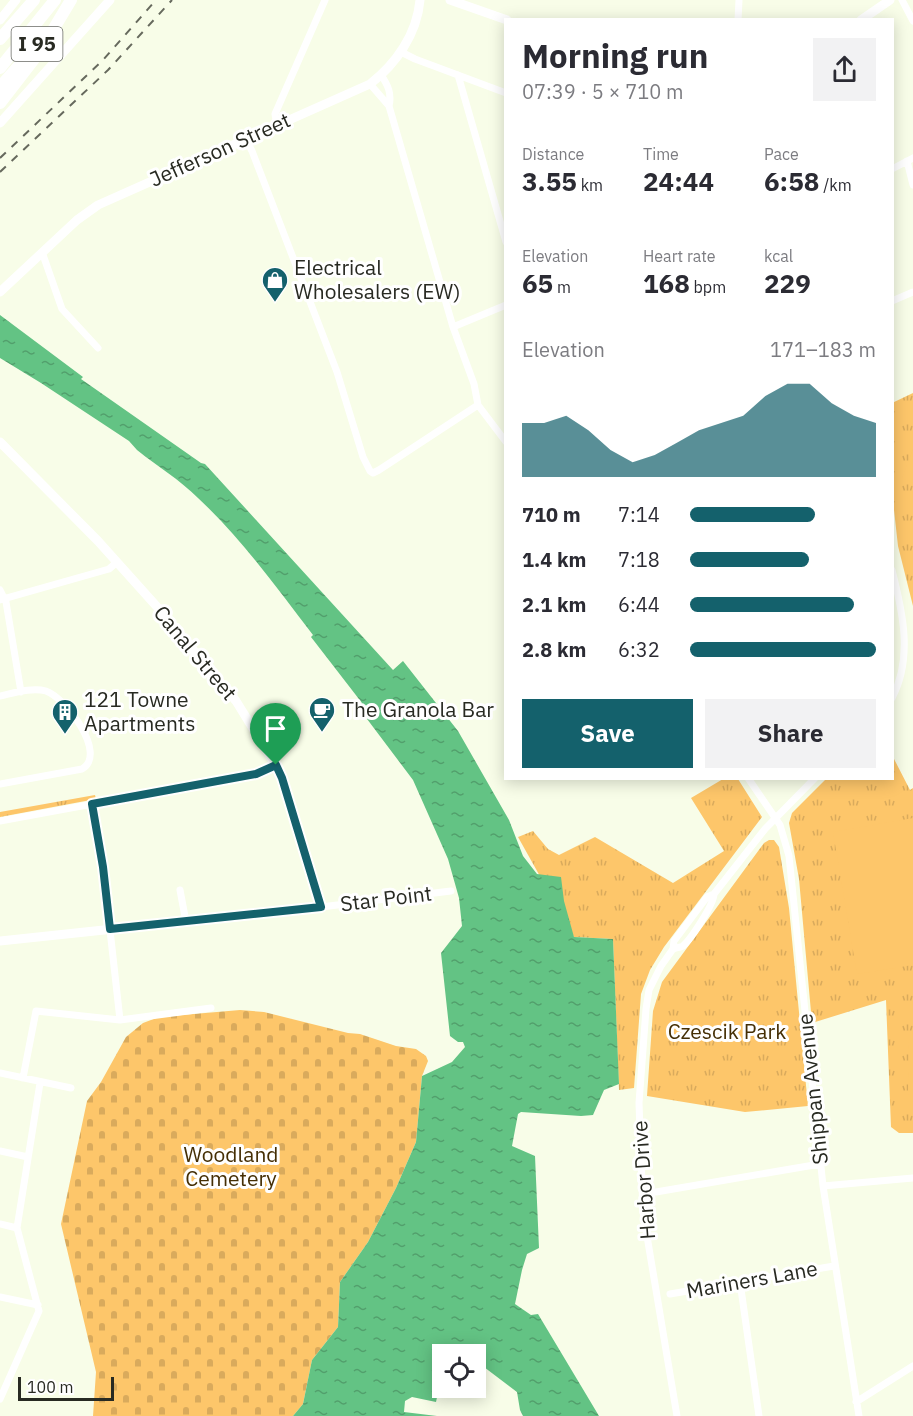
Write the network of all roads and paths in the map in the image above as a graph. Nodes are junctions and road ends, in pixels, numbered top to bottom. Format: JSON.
{"nodes":[{"id":1,"x":16,"y":0,"type":"edge"},
{"id":2,"x":34,"y":0,"type":"edge"},
{"id":3,"x":55,"y":0,"type":"edge"},
{"id":4,"x":71,"y":0,"type":"edge"},
{"id":5,"x":110,"y":0,"type":"edge"},
{"id":6,"x":325,"y":0,"type":"edge"},
{"id":7,"x":420,"y":0,"type":"edge"},
{"id":8,"x":450,"y":0,"type":"edge"},
{"id":9,"x":739,"y":0,"type":"edge"},
{"id":10,"x":890,"y":0,"type":"edge"},
{"id":11,"x":902,"y":0,"type":"edge"},
{"id":12,"x":738,"y":18,"type":"edge"},
{"id":13,"x":864,"y":18,"type":"edge"},
{"id":14,"x":504,"y":19,"type":"edge"},
{"id":15,"x":0,"y":20,"type":"edge"},
{"id":16,"x":913,"y":21,"type":"edge"},
{"id":17,"x":0,"y":39,"type":"edge"},
{"id":18,"x":401,"y":52,"type":"junction"},
{"id":19,"x":0,"y":68,"type":"edge"},
{"id":20,"x":381,"y":75,"type":"junction"},
{"id":21,"x":458,"y":75,"type":"junction"},
{"id":22,"x":370,"y":84,"type":"junction"},
{"id":23,"x":0,"y":87,"type":"edge"},
{"id":24,"x":504,"y":92,"type":"edge"},
{"id":25,"x":0,"y":103,"type":"edge"},
{"id":26,"x":389,"y":106,"type":"junction"},
{"id":27,"x":0,"y":123,"type":"edge"},
{"id":28,"x":277,"y":125,"type":"junction"},
{"id":29,"x":245,"y":138,"type":"junction"},
{"id":30,"x":910,"y":160,"type":"edge"},
{"id":31,"x":894,"y":168,"type":"edge"},
{"id":32,"x":913,"y":185,"type":"edge"},
{"id":33,"x":504,"y":236,"type":"edge"},
{"id":34,"x":42,"y":252,"type":"junction"},
{"id":35,"x":0,"y":292,"type":"edge"},
{"id":36,"x":913,"y":292,"type":"edge"},
{"id":37,"x":894,"y":300,"type":"edge"},
{"id":38,"x":504,"y":306,"type":"edge"},
{"id":39,"x":453,"y":327,"type":"junction"},
{"id":40,"x":98,"y":348,"type":"dead end"},
{"id":41,"x":478,"y":405,"type":"junction"},
{"id":42,"x":504,"y":439,"type":"edge"},
{"id":43,"x":0,"y":442,"type":"edge"},
{"id":44,"x":117,"y":562,"type":"junction"},
{"id":45,"x":894,"y":577,"type":"edge"},
{"id":46,"x":0,"y":590,"type":"edge"},
{"id":47,"x":2,"y":599,"type":"edge"},
{"id":48,"x":21,"y":692,"type":"junction"},
{"id":49,"x":894,"y":695,"type":"edge"},
{"id":50,"x":0,"y":696,"type":"edge"},
{"id":51,"x":276,"y":765,"type":"junction"},
{"id":52,"x":749,"y":780,"type":"edge"},
{"id":53,"x":813,"y":780,"type":"edge"},
{"id":54,"x":0,"y":784,"type":"edge"},
{"id":55,"x":92,"y":804,"type":"junction"},
{"id":56,"x":775,"y":818,"type":"junction"},
{"id":57,"x":0,"y":821,"type":"edge"},
{"id":58,"x":180,"y":890,"type":"dead end"},
{"id":59,"x":451,"y":891,"type":"dead end"},
{"id":60,"x":321,"y":907,"type":"junction"},
{"id":61,"x":186,"y":922,"type":"junction"},
{"id":62,"x":110,"y":929,"type":"junction"},
{"id":63,"x":0,"y":941,"type":"edge"},
{"id":64,"x":211,"y":1008,"type":"dead end"},
{"id":65,"x":120,"y":1020,"type":"junction"},
{"id":66,"x":0,"y":1073,"type":"edge"},
{"id":67,"x":22,"y":1078,"type":"junction"},
{"id":68,"x":40,"y":1083,"type":"junction"},
{"id":69,"x":71,"y":1088,"type":"dead end"},
{"id":70,"x":0,"y":1151,"type":"edge"},
{"id":71,"x":28,"y":1156,"type":"junction"},
{"id":72,"x":820,"y":1164,"type":"junction"},
{"id":73,"x":913,"y":1178,"type":"edge"},
{"id":74,"x":823,"y":1186,"type":"junction"},
{"id":75,"x":656,"y":1192,"type":"dead end"},
{"id":76,"x":0,"y":1224,"type":"edge"},
{"id":77,"x":17,"y":1227,"type":"junction"},
{"id":78,"x":834,"y":1266,"type":"junction"},
{"id":79,"x":740,"y":1281,"type":"junction"},
{"id":80,"x":670,"y":1294,"type":"dead end"},
{"id":81,"x":0,"y":1298,"type":"edge"},
{"id":82,"x":9,"y":1299,"type":"junction"},
{"id":83,"x":38,"y":1305,"type":"junction"},
{"id":84,"x":0,"y":1307,"type":"edge"},
{"id":85,"x":913,"y":1366,"type":"edge"},
{"id":86,"x":0,"y":1399,"type":"edge"},
{"id":87,"x":856,"y":1402,"type":"junction"},
{"id":88,"x":677,"y":1416,"type":"edge"},
{"id":89,"x":759,"y":1416,"type":"edge"},
{"id":90,"x":859,"y":1416,"type":"edge"}],
"edges":[{"from":1,"to":15,"type":"street"},
{"from":2,"to":17,"type":"highway"},
{"from":3,"to":19,"type":"highway","number":"I 95"},
{"from":4,"to":23,"type":"highway","number":"I 95"},
{"from":4,"to":25,"type":"highway"},
{"from":5,"to":27,"type":"street"},
{"from":6,"to":28,"type":"street"},
{"from":7,"to":18,"type":"street","name":"Jefferson Street"},
{"from":8,"to":14,"type":"street"},
{"from":9,"to":12,"type":"street"},
{"from":10,"to":13,"type":"street"},
{"from":11,"to":16,"type":"street"},
{"from":18,"to":20,"type":"street","name":"Jefferson Street"},
{"from":18,"to":21,"type":"street"},
{"from":20,"to":22,"type":"street","name":"Jefferson Street"},
{"from":20,"to":26,"type":"street"},
{"from":21,"to":24,"type":"street"},
{"from":21,"to":33,"type":"street"},
{"from":22,"to":26,"type":"street"},
{"from":22,"to":28,"type":"street","name":"Jefferson Street"},
{"from":26,"to":39,"type":"street"},
{"from":28,"to":29,"type":"street","name":"Jefferson Street"},
{"from":29,"to":34,"type":"street","name":"Jefferson Street"},
{"from":29,"to":41,"type":"street"},
{"from":30,"to":31,"type":"street"},
{"from":30,"to":32,"type":"street"},
{"from":34,"to":35,"type":"street","name":"Jefferson Street"},
{"from":34,"to":40,"type":"street"},
{"from":36,"to":37,"type":"street"},
{"from":38,"to":39,"type":"street"},
{"from":39,"to":41,"type":"street"},
{"from":41,"to":42,"type":"street"},
{"from":43,"to":44,"type":"street","name":"Canal Street"},
{"from":44,"to":47,"type":"street"},
{"from":44,"to":51,"type":"street","name":"Canal Street"},
{"from":45,"to":49,"type":"street"},
{"from":46,"to":47,"type":"street"},
{"from":47,"to":48,"type":"street"},
{"from":48,"to":50,"type":"street"},
{"from":48,"to":54,"type":"street"},
{"from":51,"to":55,"type":"street"},
{"from":51,"to":60,"type":"street","name":"Canal Street"},
{"from":52,"to":56,"type":"street","name":"Shippan Avenue"},
{"from":53,"to":56,"type":"street"},
{"from":55,"to":57,"type":"street"},
{"from":55,"to":62,"type":"street"},
{"from":56,"to":72,"type":"street","name":"Shippan Avenue"},
{"from":56,"to":88,"type":"street","name":"Harbor Drive"},
{"from":58,"to":61,"type":"street"},
{"from":59,"to":60,"type":"street","name":"Star Point"},
{"from":60,"to":61,"type":"street"},
{"from":61,"to":62,"type":"street"},
{"from":62,"to":63,"type":"street"},
{"from":62,"to":65,"type":"street"},
{"from":64,"to":65,"type":"street"},
{"from":65,"to":67,"type":"street"},
{"from":66,"to":67,"type":"street"},
{"from":67,"to":68,"type":"street"},
{"from":68,"to":69,"type":"street"},
{"from":68,"to":71,"type":"street"},
{"from":70,"to":71,"type":"street"},
{"from":71,"to":77,"type":"street"},
{"from":72,"to":74,"type":"street","name":"Shippan Avenue"},
{"from":72,"to":75,"type":"street"},
{"from":73,"to":74,"type":"street"},
{"from":74,"to":78,"type":"street","name":"Shippan Avenue"},
{"from":76,"to":77,"type":"street"},
{"from":77,"to":83,"type":"street"},
{"from":78,"to":79,"type":"street","name":"Mariners Lane"},
{"from":78,"to":87,"type":"street","name":"Shippan Avenue"},
{"from":79,"to":80,"type":"street","name":"Mariners Lane"},
{"from":79,"to":89,"type":"street"},
{"from":81,"to":82,"type":"street"},
{"from":82,"to":83,"type":"street"},
{"from":82,"to":84,"type":"street"},
{"from":83,"to":86,"type":"street"},
{"from":85,"to":87,"type":"street"},
{"from":87,"to":90,"type":"street","name":"Shippan Avenue"}]}
